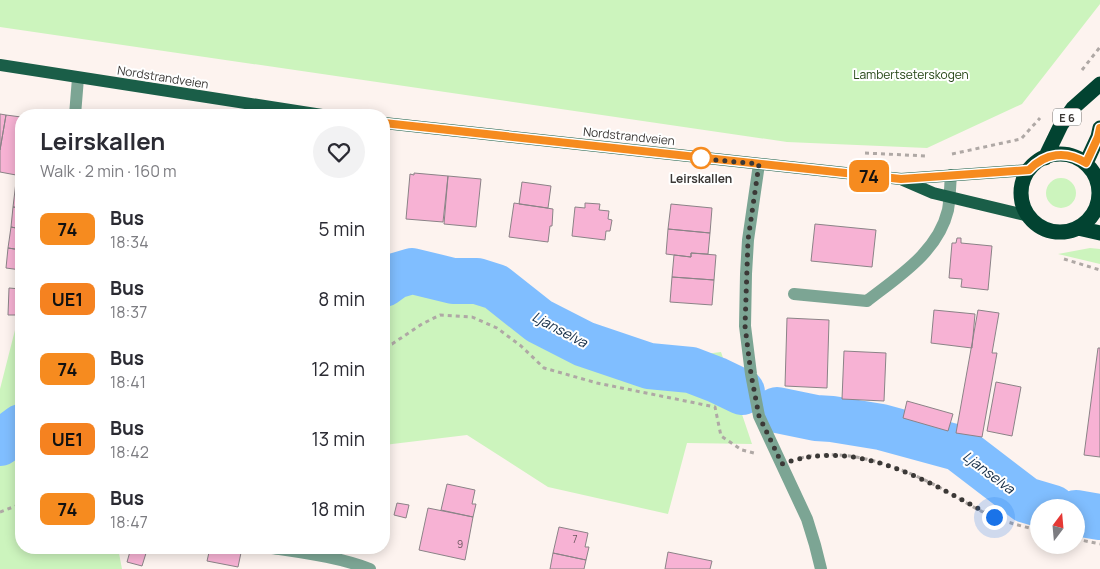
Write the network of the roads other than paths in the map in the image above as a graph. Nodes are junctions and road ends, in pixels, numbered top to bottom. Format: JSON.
{"nodes":[{"id":1,"x":0,"y":65,"type":"edge"},
{"id":2,"x":78,"y":78,"type":"junction"},
{"id":3,"x":1100,"y":84,"type":"edge"},
{"id":4,"x":76,"y":109,"type":"edge"},
{"id":5,"x":282,"y":109,"type":"edge"},
{"id":6,"x":390,"y":124,"type":"edge"},
{"id":7,"x":1100,"y":128,"type":"edge"},
{"id":8,"x":1044,"y":158,"type":"junction"},
{"id":9,"x":1086,"y":163,"type":"junction"},
{"id":10,"x":759,"y":164,"type":"junction"},
{"id":11,"x":1029,"y":170,"type":"junction"},
{"id":12,"x":951,"y":175,"type":"junction"},
{"id":13,"x":901,"y":179,"type":"junction"},
{"id":14,"x":1099,"y":183,"type":"edge"},
{"id":15,"x":949,"y":196,"type":"junction"},
{"id":16,"x":1029,"y":216,"type":"junction"},
{"id":17,"x":1078,"y":228,"type":"junction"},
{"id":18,"x":1100,"y":233,"type":"edge"},
{"id":19,"x":794,"y":294,"type":"dead end"},
{"id":20,"x":311,"y":554,"type":"edge"},
{"id":21,"x":370,"y":569,"type":"edge"},
{"id":22,"x":821,"y":569,"type":"edge"}],
"edges":[{"from":1,"to":2,"type":"main road","name":"Nordstrandveien"},
{"from":2,"to":4,"type":"street"},
{"from":2,"to":5,"type":"main road","name":"Nordstrandveien"},
{"from":3,"to":8,"type":"highway","number":"E 6"},
{"from":6,"to":10,"type":"main road","name":"Nordstrandveien"},
{"from":7,"to":9,"type":"highway"},
{"from":8,"to":9,"type":"highway"},
{"from":8,"to":11,"type":"highway","number":"E 6"},
{"from":9,"to":14,"type":"highway"},
{"from":10,"to":13,"type":"main road","name":"Nordstrandveien"},
{"from":10,"to":22,"type":"street"},
{"from":11,"to":12,"type":"main road","name":"Nordstrandveien"},
{"from":11,"to":16,"type":"highway"},
{"from":12,"to":13,"type":"main road","name":"Nordstrandveien"},
{"from":12,"to":15,"type":"street"},
{"from":13,"to":15,"type":"main road","name":"Nordstrandveien"},
{"from":14,"to":17,"type":"highway"},
{"from":15,"to":16,"type":"main road","name":"Nordstrandveien"},
{"from":15,"to":19,"type":"street"},
{"from":16,"to":17,"type":"highway"},
{"from":17,"to":18,"type":"highway"},
{"from":20,"to":21,"type":"street"}]}
